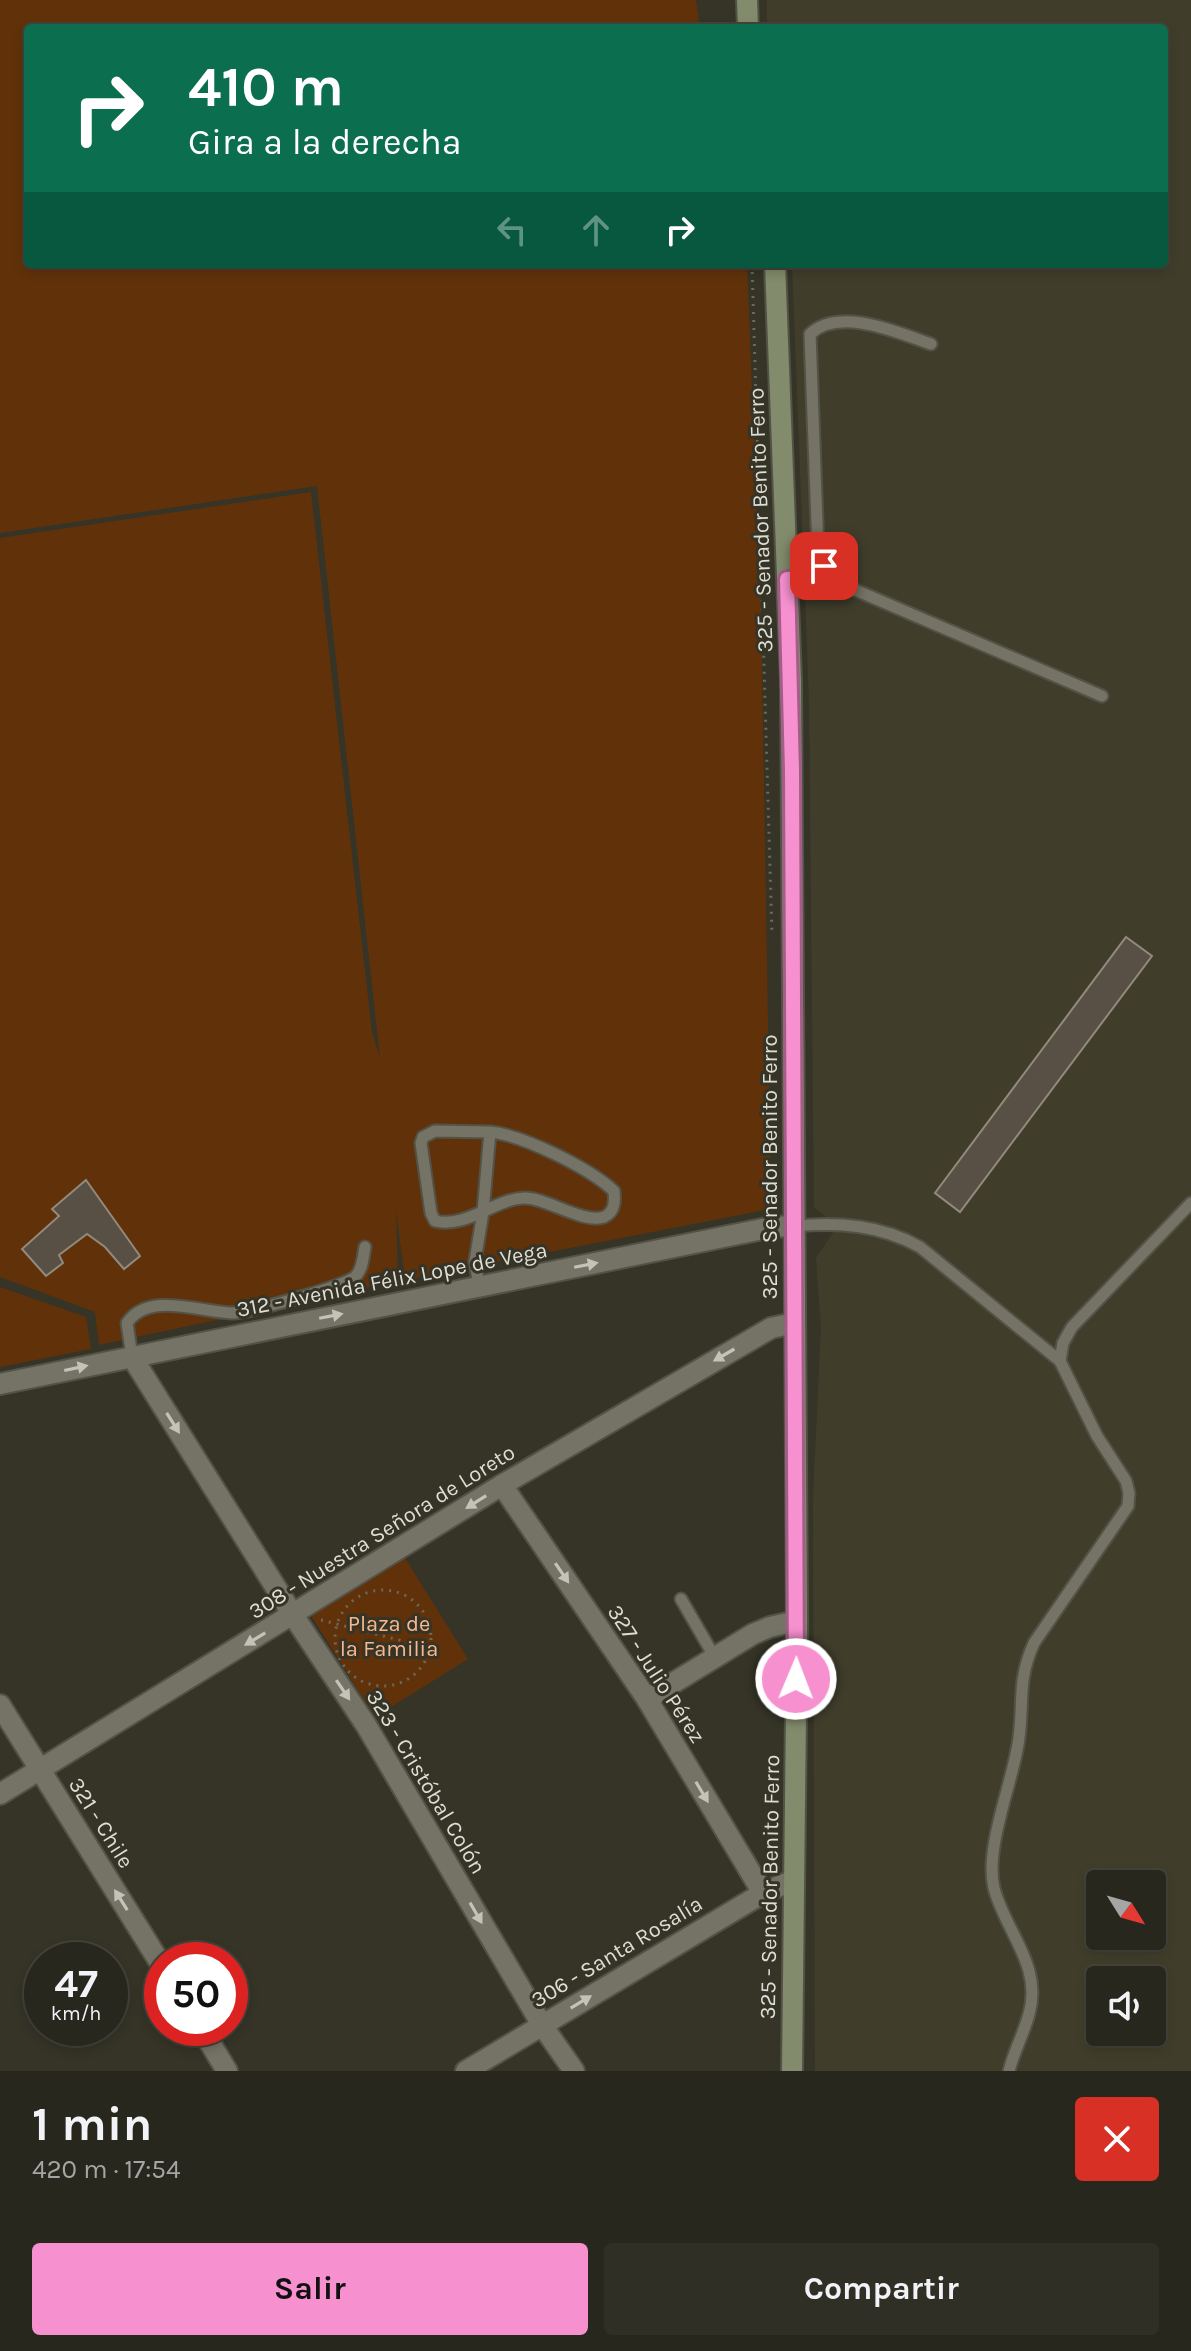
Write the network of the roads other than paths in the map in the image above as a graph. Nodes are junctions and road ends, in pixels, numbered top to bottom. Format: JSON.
{"nodes":[{"id":1,"x":747,"y":0,"type":"edge"},
{"id":2,"x":748,"y":24,"type":"edge"},
{"id":3,"x":775,"y":268,"type":"edge"},
{"id":4,"x":931,"y":344,"type":"dead end"},
{"id":5,"x":824,"y":566,"type":"junction"},
{"id":6,"x":787,"y":579,"type":"junction"},
{"id":7,"x":1102,"y":696,"type":"dead end"},
{"id":8,"x":490,"y":1132,"type":"junction"},
{"id":9,"x":1191,"y":1203,"type":"edge"},
{"id":10,"x":483,"y":1212,"type":"junction"},
{"id":11,"x":795,"y":1226,"type":"junction"},
{"id":12,"x":365,"y":1247,"type":"dead end"},
{"id":13,"x":479,"y":1287,"type":"junction"},
{"id":14,"x":794,"y":1323,"type":"junction"},
{"id":15,"x":132,"y":1357,"type":"junction"},
{"id":16,"x":1060,"y":1361,"type":"junction"},
{"id":17,"x":0,"y":1384,"type":"edge"},
{"id":18,"x":502,"y":1485,"type":"junction"},
{"id":19,"x":681,"y":1599,"type":"dead end"},
{"id":20,"x":293,"y":1615,"type":"junction"},
{"id":21,"x":797,"y":1621,"type":"junction"},
{"id":22,"x":714,"y":1656,"type":"junction"},
{"id":23,"x":647,"y":1699,"type":"junction"},
{"id":24,"x":0,"y":1705,"type":"edge"},
{"id":25,"x":40,"y":1770,"type":"junction"},
{"id":26,"x":0,"y":1794,"type":"edge"},
{"id":27,"x":794,"y":1880,"type":"junction"},
{"id":28,"x":763,"y":1893,"type":"junction"},
{"id":29,"x":147,"y":1942,"type":"edge"},
{"id":30,"x":542,"y":2025,"type":"junction"},
{"id":31,"x":212,"y":2046,"type":"edge"},
{"id":32,"x":227,"y":2071,"type":"edge"},
{"id":33,"x":466,"y":2071,"type":"edge"},
{"id":34,"x":574,"y":2071,"type":"edge"},
{"id":35,"x":792,"y":2071,"type":"edge"},
{"id":36,"x":1009,"y":2071,"type":"edge"}],
"edges":[{"from":1,"to":2,"type":"main road"},
{"from":3,"to":6,"type":"main road","name":"325 - Senador Benito Ferro"},
{"from":4,"to":5,"type":"lane"},
{"from":5,"to":6,"type":"lane"},
{"from":5,"to":7,"type":"lane"},
{"from":6,"to":11,"type":"main road","name":"325 - Senador Benito Ferro"},
{"from":8,"to":10,"type":"lane"},
{"from":8,"to":10,"type":"lane"},
{"from":8,"to":10,"type":"lane"},
{"from":9,"to":16,"type":"lane"},
{"from":10,"to":13,"type":"lane"},
{"from":13,"to":11,"type":"street","name":"312 - Avenida Félix Lope de Vega","one_way":true},
{"from":11,"to":14,"type":"main road","name":"325 - Senador Benito Ferro"},
{"from":11,"to":16,"type":"lane"},
{"from":12,"to":15,"type":"lane"},
{"from":15,"to":13,"type":"street","name":"312 - Avenida Félix Lope de Vega","one_way":true},
{"from":14,"to":18,"type":"street","name":"308 - Nuestra Señora de Loreto","one_way":true},
{"from":14,"to":21,"type":"main road","name":"325 - Senador Benito Ferro"},
{"from":17,"to":15,"type":"street","name":"312 - Avenida Félix Lope de Vega","one_way":true},
{"from":15,"to":20,"type":"street","name":"323 - Cristóbal Colón","one_way":true},
{"from":16,"to":36,"type":"lane"},
{"from":18,"to":20,"type":"street","name":"308 - Nuestra Señora de Loreto","one_way":true},
{"from":18,"to":23,"type":"street","name":"327 - Julio Pérez","one_way":true},
{"from":19,"to":22,"type":"lane"},
{"from":20,"to":25,"type":"street","name":"308 - Nuestra Señora de Loreto","one_way":true},
{"from":20,"to":30,"type":"street","name":"323 - Cristóbal Colón","one_way":true},
{"from":21,"to":22,"type":"street"},
{"from":21,"to":27,"type":"main road","name":"325 - Senador Benito Ferro"},
{"from":22,"to":23,"type":"street"},
{"from":23,"to":28,"type":"street","name":"327 - Julio Pérez","one_way":true},
{"from":24,"to":25,"type":"street","name":"321 - Chile"},
{"from":25,"to":26,"type":"street","name":"308 - Nuestra Señora de Loreto"},
{"from":29,"to":25,"type":"street","name":"321 - Chile","one_way":true},
{"from":27,"to":28,"type":"street","name":"306 - Santa Rosalía"},
{"from":27,"to":35,"type":"main road","name":"325 - Senador Benito Ferro"},
{"from":30,"to":28,"type":"street","name":"306 - Santa Rosalía","one_way":true},
{"from":30,"to":33,"type":"street","name":"306 - Santa Rosalía"},
{"from":30,"to":34,"type":"street","name":"323 - Cristóbal Colón"},
{"from":31,"to":32,"type":"street"}]}
